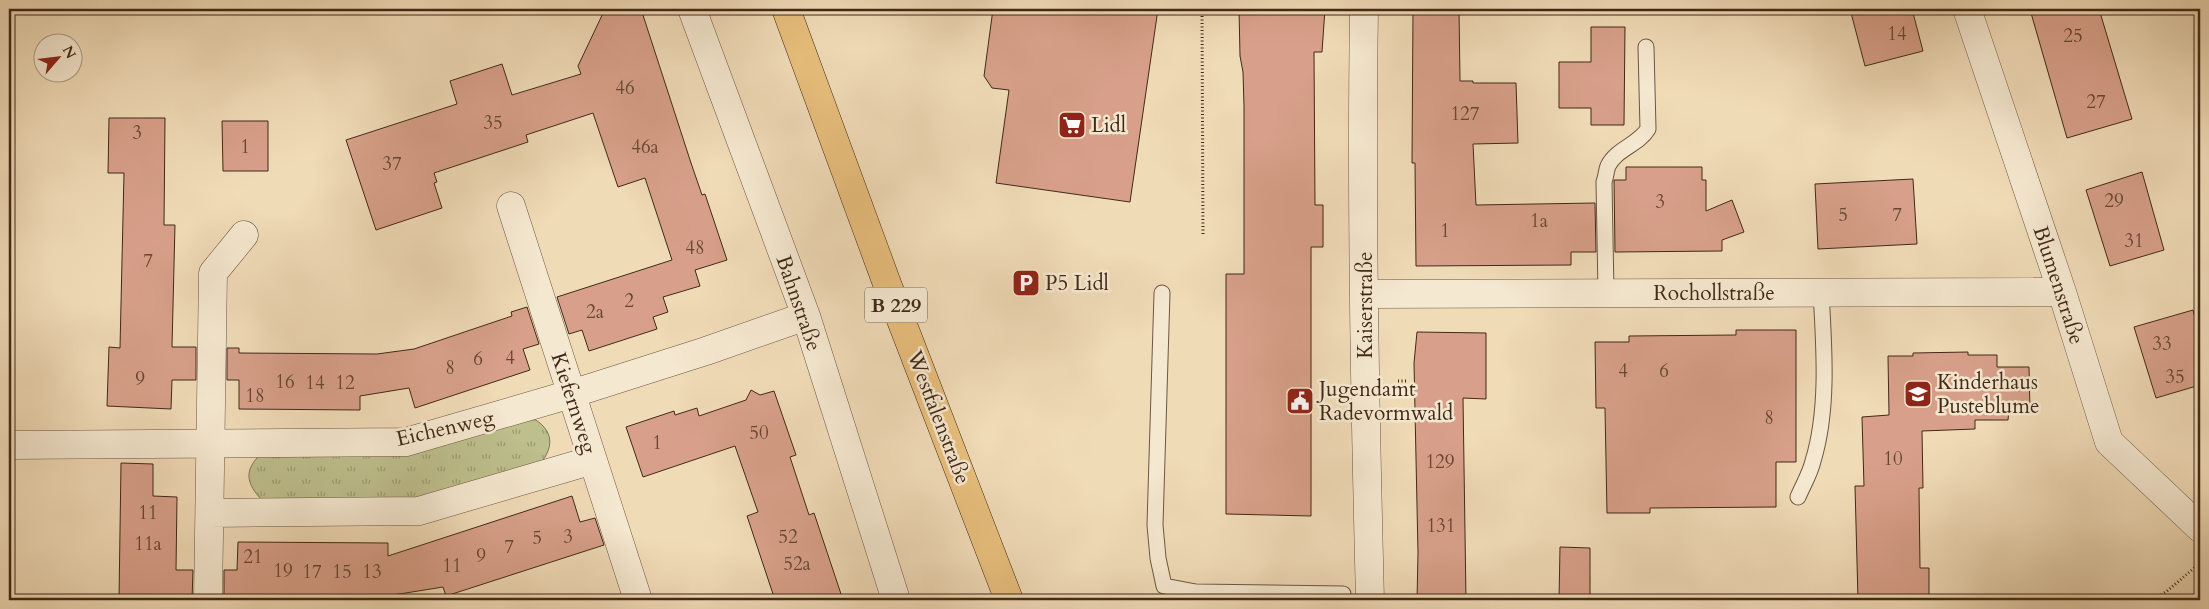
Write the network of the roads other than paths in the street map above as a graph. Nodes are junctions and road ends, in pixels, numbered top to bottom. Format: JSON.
{"nodes":[{"id":1,"x":692,"y":9,"type":"edge"},
{"id":2,"x":786,"y":9,"type":"edge"},
{"id":3,"x":1364,"y":9,"type":"edge"},
{"id":4,"x":1967,"y":9,"type":"edge"},
{"id":5,"x":1646,"y":47,"type":"dead end"},
{"id":6,"x":511,"y":206,"type":"dead end"},
{"id":7,"x":244,"y":235,"type":"dead end"},
{"id":8,"x":1821,"y":292,"type":"junction"},
{"id":9,"x":2062,"y":292,"type":"junction"},
{"id":10,"x":1162,"y":293,"type":"dead end"},
{"id":11,"x":1606,"y":293,"type":"junction"},
{"id":12,"x":1365,"y":294,"type":"junction"},
{"id":13,"x":806,"y":316,"type":"junction"},
{"id":14,"x":571,"y":394,"type":"junction"},
{"id":15,"x":211,"y":442,"type":"junction"},
{"id":16,"x":9,"y":445,"type":"edge"},
{"id":17,"x":593,"y":460,"type":"junction"},
{"id":18,"x":1798,"y":497,"type":"dead end"},
{"id":19,"x":210,"y":513,"type":"junction"},
{"id":20,"x":2200,"y":528,"type":"edge"},
{"id":21,"x":1343,"y":594,"type":"dead end"},
{"id":22,"x":208,"y":600,"type":"edge"},
{"id":23,"x":638,"y":600,"type":"edge"},
{"id":24,"x":896,"y":600,"type":"edge"},
{"id":25,"x":1009,"y":600,"type":"edge"},
{"id":26,"x":1370,"y":600,"type":"edge"}],
"edges":[{"from":1,"to":13,"type":"street","name":"Bahnstraße"},
{"from":2,"to":25,"type":"main road","name":"Westfalenstraße","number":"B 229"},
{"from":3,"to":12,"type":"street","name":"Kaiserstraße"},
{"from":4,"to":9,"type":"street","name":"Blumenstraße"},
{"from":5,"to":11,"type":"lane"},
{"from":6,"to":14,"type":"street","name":"Kiefernweg"},
{"from":7,"to":15,"type":"street"},
{"from":8,"to":9,"type":"street","name":"Rochollstraße"},
{"from":8,"to":11,"type":"street","name":"Rochollstraße"},
{"from":8,"to":18,"type":"lane"},
{"from":9,"to":20,"type":"street","name":"Blumenstraße"},
{"from":10,"to":21,"type":"lane"},
{"from":11,"to":12,"type":"street","name":"Rochollstraße"},
{"from":12,"to":26,"type":"street","name":"Kaiserstraße"},
{"from":13,"to":14,"type":"street","name":"Eichenweg"},
{"from":13,"to":24,"type":"street","name":"Bahnstraße"},
{"from":14,"to":15,"type":"street","name":"Eichenweg"},
{"from":14,"to":17,"type":"street","name":"Kiefernweg"},
{"from":15,"to":16,"type":"street","name":"Eichenweg"},
{"from":15,"to":19,"type":"street"},
{"from":17,"to":19,"type":"street"},
{"from":17,"to":23,"type":"street","name":"Kiefernweg"},
{"from":19,"to":22,"type":"street"}]}
